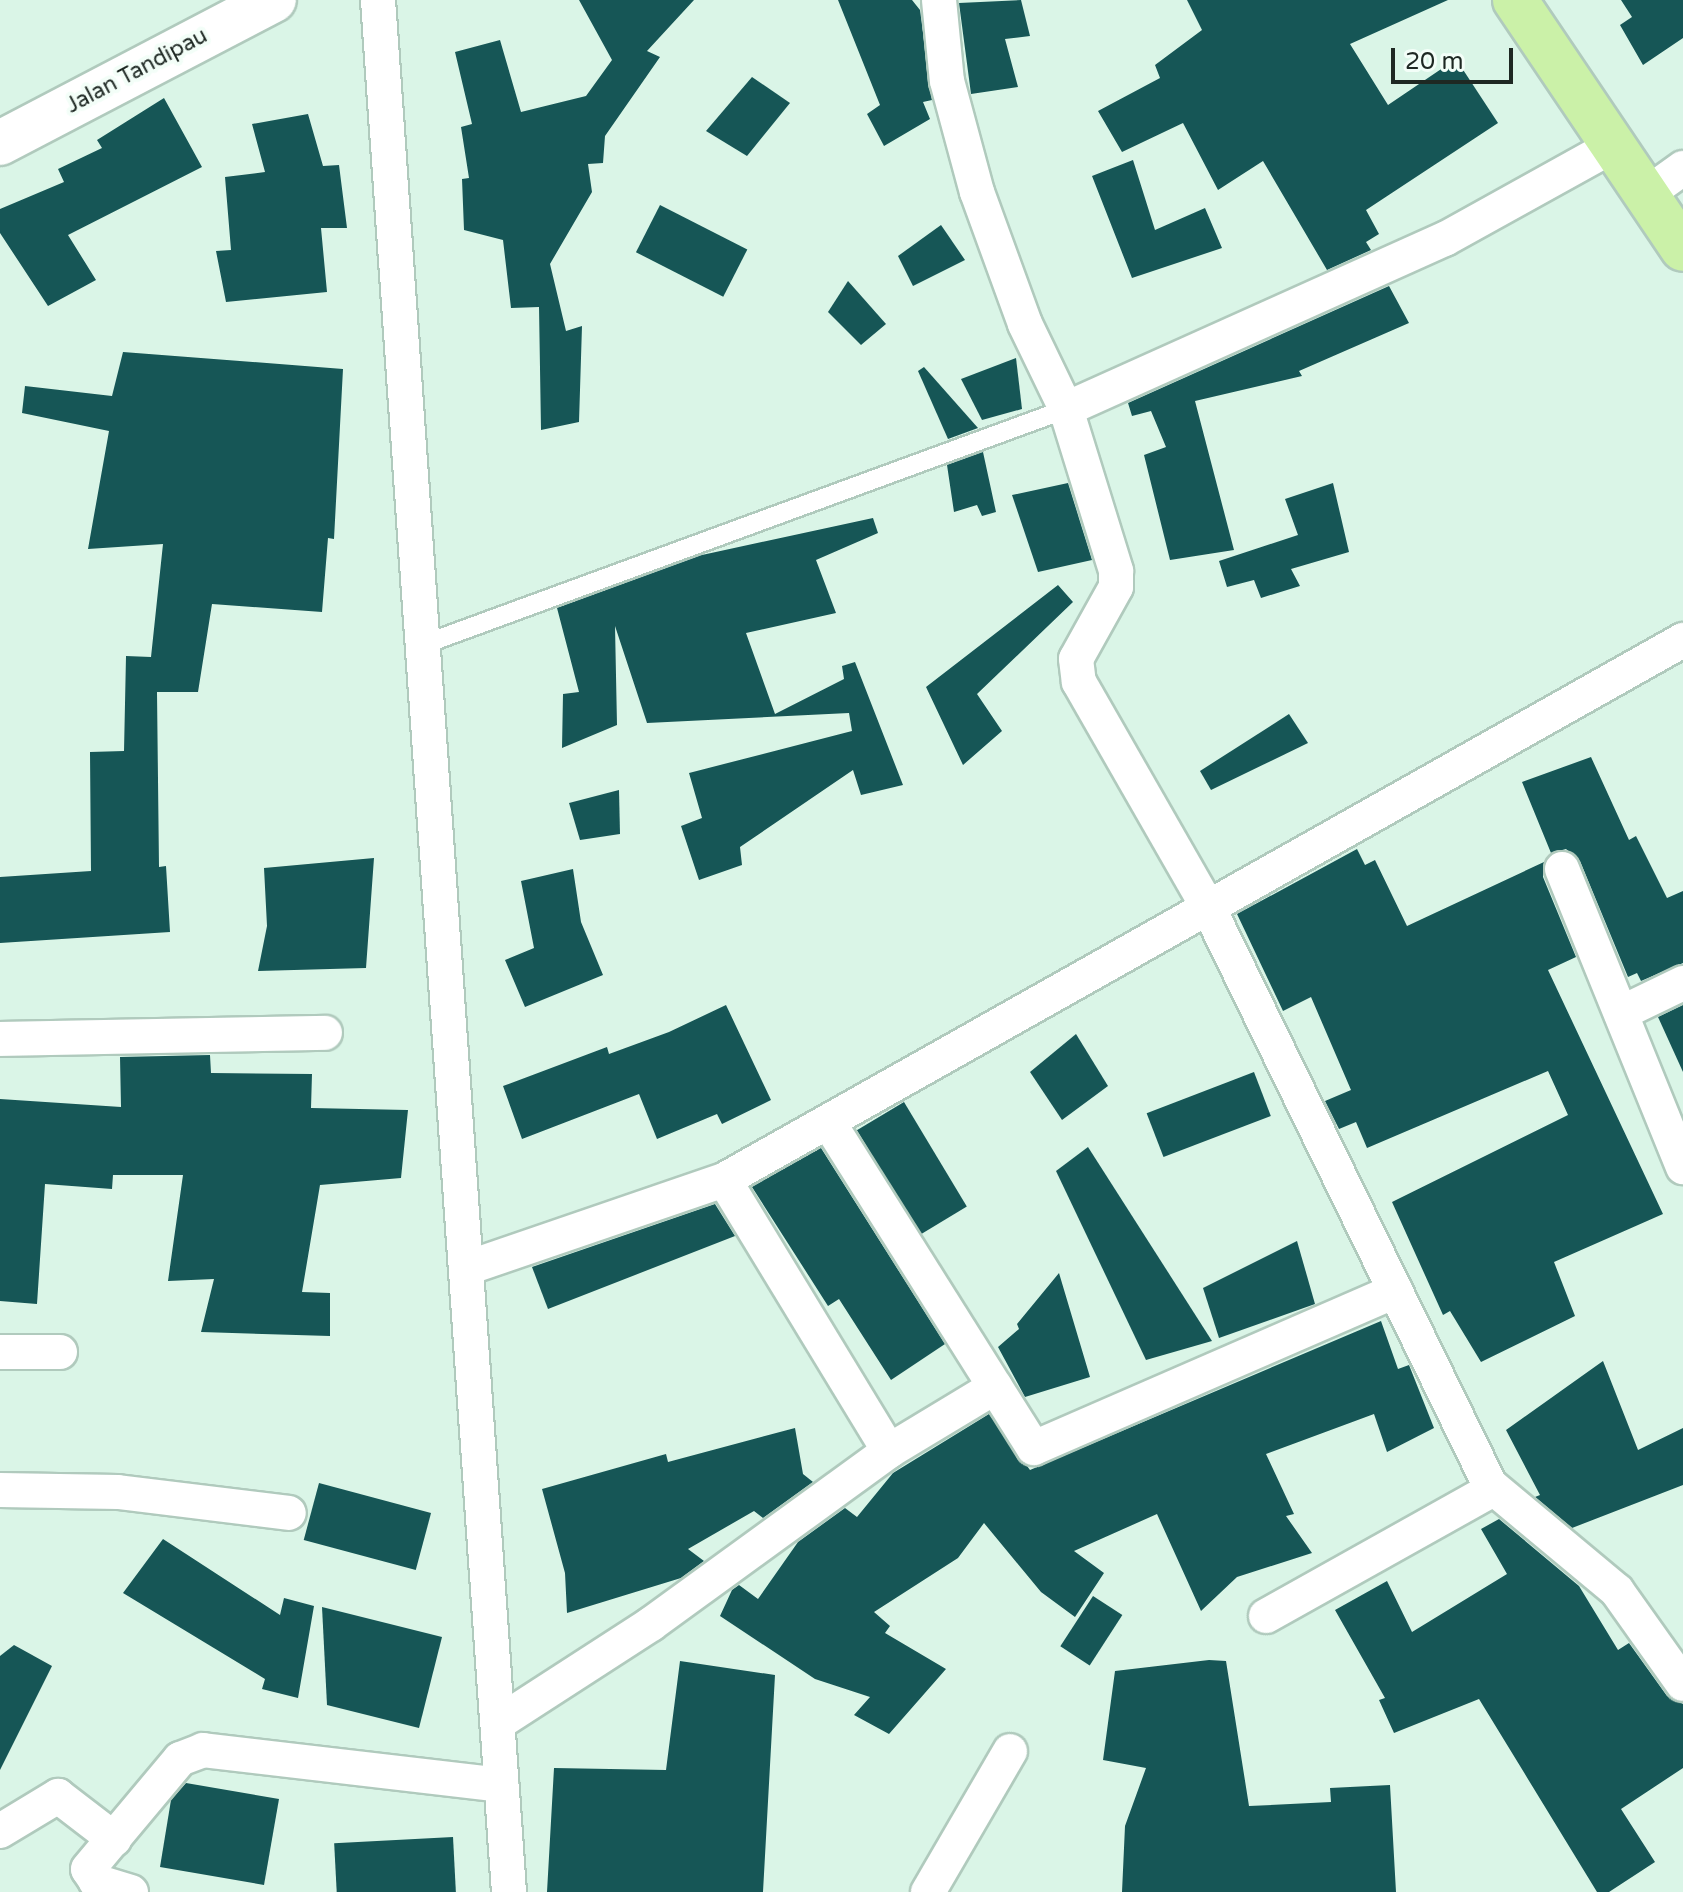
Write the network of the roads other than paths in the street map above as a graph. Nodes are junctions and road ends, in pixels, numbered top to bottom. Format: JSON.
{"nodes":[{"id":1,"x":274,"y":0,"type":"edge"},
{"id":2,"x":378,"y":0,"type":"edge"},
{"id":3,"x":939,"y":0,"type":"edge"},
{"id":4,"x":1515,"y":0,"type":"edge"},
{"id":5,"x":0,"y":143,"type":"edge"},
{"id":6,"x":1611,"y":147,"type":"junction"},
{"id":7,"x":1683,"y":168,"type":"edge"},
{"id":8,"x":1644,"y":196,"type":"junction"},
{"id":9,"x":1683,"y":249,"type":"edge"},
{"id":10,"x":1066,"y":409,"type":"junction"},
{"id":11,"x":1683,"y":640,"type":"edge"},
{"id":12,"x":425,"y":644,"type":"junction"},
{"id":13,"x":1562,"y":869,"type":"dead end"},
{"id":14,"x":1210,"y":911,"type":"junction"},
{"id":15,"x":1683,"y":983,"type":"edge"},
{"id":16,"x":1621,"y":1013,"type":"junction"},
{"id":17,"x":325,"y":1033,"type":"dead end"},
{"id":18,"x":0,"y":1039,"type":"edge"},
{"id":19,"x":829,"y":1123,"type":"junction"},
{"id":20,"x":1683,"y":1167,"type":"edge"},
{"id":21,"x":724,"y":1180,"type":"junction"},
{"id":22,"x":470,"y":1267,"type":"junction"},
{"id":23,"x":1395,"y":1291,"type":"junction"},
{"id":24,"x":0,"y":1352,"type":"edge"},
{"id":25,"x":60,"y":1352,"type":"dead end"},
{"id":26,"x":995,"y":1387,"type":"junction"},
{"id":27,"x":889,"y":1451,"type":"junction"},
{"id":28,"x":1493,"y":1489,"type":"junction"},
{"id":29,"x":0,"y":1490,"type":"edge"},
{"id":30,"x":289,"y":1513,"type":"dead end"},
{"id":31,"x":1266,"y":1616,"type":"dead end"},
{"id":32,"x":1683,"y":1683,"type":"edge"},
{"id":33,"x":498,"y":1723,"type":"junction"},
{"id":34,"x":1010,"y":1751,"type":"dead end"},
{"id":35,"x":501,"y":1785,"type":"junction"},
{"id":36,"x":0,"y":1831,"type":"edge"},
{"id":37,"x":114,"y":1839,"type":"junction"},
{"id":38,"x":131,"y":1892,"type":"edge"},
{"id":39,"x":509,"y":1892,"type":"edge"},
{"id":40,"x":928,"y":1892,"type":"edge"}],
"edges":[{"from":1,"to":5,"type":"street","name":"Jalan Tandipau"},
{"from":2,"to":12,"type":"street"},
{"from":3,"to":10,"type":"street"},
{"from":4,"to":6,"type":"main road"},
{"from":6,"to":8,"type":"main road"},
{"from":6,"to":10,"type":"street"},
{"from":7,"to":8,"type":"street"},
{"from":8,"to":9,"type":"main road"},
{"from":10,"to":12,"type":"lane"},
{"from":10,"to":14,"type":"street"},
{"from":11,"to":14,"type":"street"},
{"from":12,"to":22,"type":"street"},
{"from":13,"to":16,"type":"street"},
{"from":14,"to":19,"type":"street"},
{"from":14,"to":23,"type":"street"},
{"from":15,"to":16,"type":"street"},
{"from":16,"to":20,"type":"street"},
{"from":17,"to":18,"type":"street"},
{"from":19,"to":21,"type":"street"},
{"from":19,"to":26,"type":"street"},
{"from":21,"to":22,"type":"street"},
{"from":21,"to":27,"type":"street"},
{"from":22,"to":33,"type":"street"},
{"from":23,"to":26,"type":"street"},
{"from":23,"to":28,"type":"street"},
{"from":24,"to":25,"type":"street"},
{"from":26,"to":27,"type":"street"},
{"from":27,"to":33,"type":"street"},
{"from":28,"to":31,"type":"street"},
{"from":28,"to":32,"type":"street"},
{"from":29,"to":30,"type":"street"},
{"from":33,"to":35,"type":"street"},
{"from":34,"to":40,"type":"street"},
{"from":35,"to":37,"type":"street"},
{"from":35,"to":39,"type":"street"},
{"from":36,"to":37,"type":"street"},
{"from":37,"to":38,"type":"street"}]}
